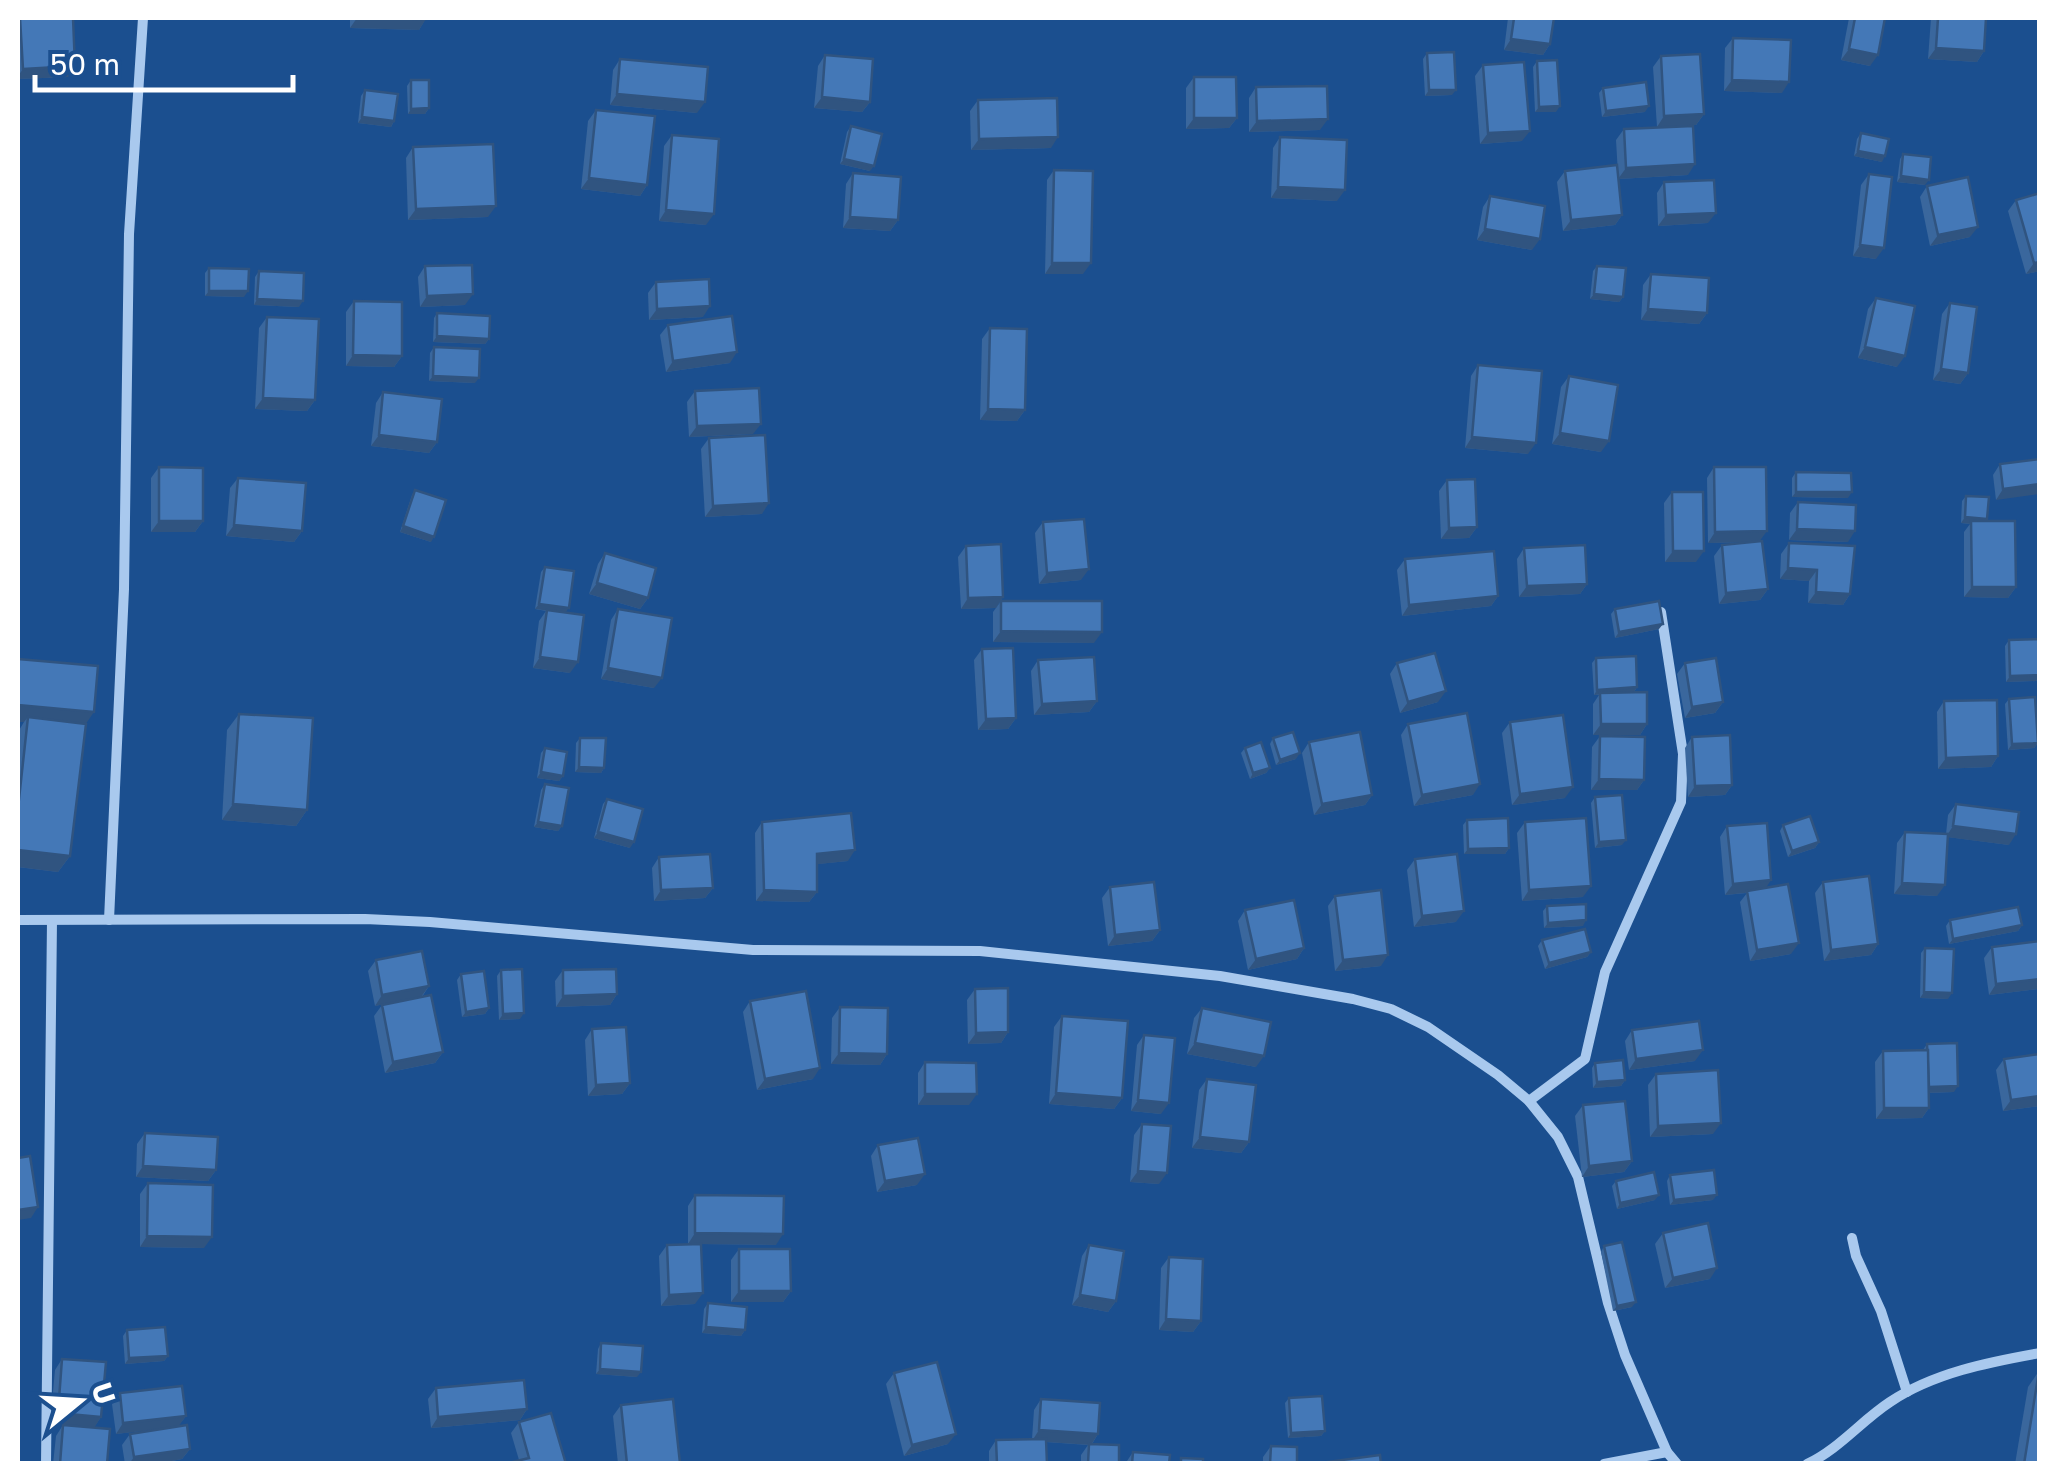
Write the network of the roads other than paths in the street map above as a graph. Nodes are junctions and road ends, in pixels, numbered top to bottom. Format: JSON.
{"nodes":[{"id":1,"x":143,"y":18,"type":"edge"},
{"id":2,"x":1661,"y":612,"type":"edge"},
{"id":3,"x":18,"y":920,"type":"edge"},
{"id":4,"x":52,"y":920,"type":"junction"},
{"id":5,"x":109,"y":920,"type":"junction"},
{"id":6,"x":1529,"y":1100,"type":"junction"},
{"id":7,"x":1852,"y":1238,"type":"dead end"},
{"id":8,"x":2040,"y":1353,"type":"edge"},
{"id":9,"x":1907,"y":1392,"type":"junction"},
{"id":10,"x":1667,"y":1452,"type":"junction"},
{"id":11,"x":46,"y":1464,"type":"edge"},
{"id":12,"x":1604,"y":1464,"type":"edge"},
{"id":13,"x":1678,"y":1464,"type":"edge"},
{"id":14,"x":1807,"y":1464,"type":"edge"}],
"edges":[{"from":1,"to":5,"type":"street"},
{"from":2,"to":6,"type":"street"},
{"from":3,"to":4,"type":"street"},
{"from":4,"to":5,"type":"street"},
{"from":4,"to":11,"type":"street"},
{"from":5,"to":6,"type":"street"},
{"from":6,"to":10,"type":"street"},
{"from":7,"to":9,"type":"street"},
{"from":8,"to":9,"type":"street"},
{"from":9,"to":14,"type":"street"},
{"from":10,"to":12,"type":"street"},
{"from":10,"to":13,"type":"street"}]}
